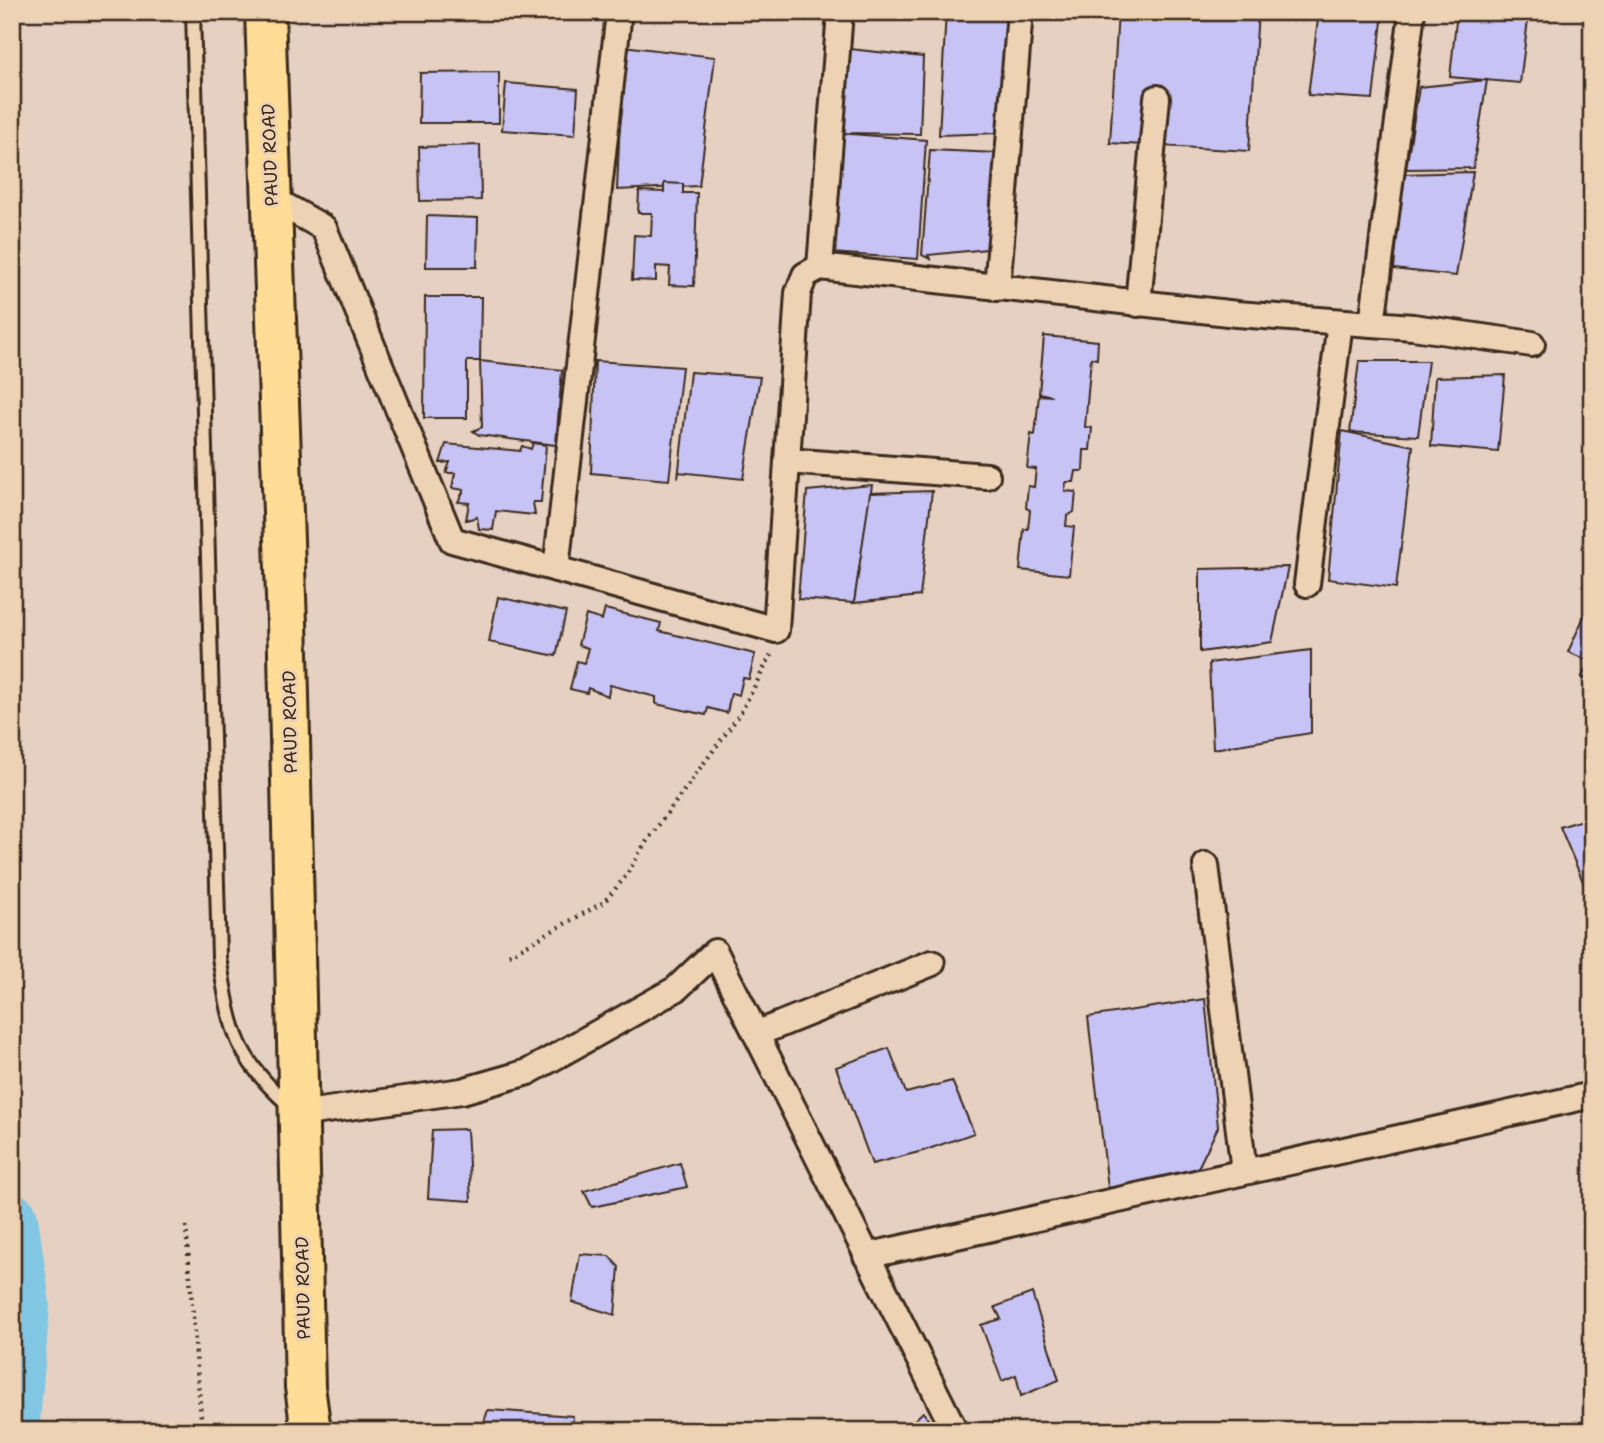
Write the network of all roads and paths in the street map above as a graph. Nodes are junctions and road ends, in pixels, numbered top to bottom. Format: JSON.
{"nodes":[{"id":1,"x":193,"y":12,"type":"edge"},
{"id":2,"x":265,"y":12,"type":"edge"},
{"id":3,"x":619,"y":12,"type":"edge"},
{"id":4,"x":840,"y":12,"type":"edge"},
{"id":5,"x":1020,"y":12,"type":"edge"},
{"id":6,"x":1412,"y":12,"type":"edge"},
{"id":7,"x":1157,"y":98,"type":"dead end"},
{"id":8,"x":271,"y":198,"type":"junction"},
{"id":9,"x":820,"y":267,"type":"junction"},
{"id":10,"x":997,"y":288,"type":"junction"},
{"id":11,"x":1138,"y":304,"type":"junction"},
{"id":12,"x":1340,"y":322,"type":"junction"},
{"id":13,"x":1372,"y":324,"type":"junction"},
{"id":14,"x":1531,"y":344,"type":"dead end"},
{"id":15,"x":787,"y":461,"type":"junction"},
{"id":16,"x":987,"y":477,"type":"dead end"},
{"id":17,"x":556,"y":569,"type":"junction"},
{"id":18,"x":1307,"y":584,"type":"dead end"},
{"id":19,"x":776,"y":630,"type":"junction"},
{"id":20,"x":1206,"y":865,"type":"dead end"},
{"id":21,"x":509,"y":955,"type":"dead end"},
{"id":22,"x":932,"y":963,"type":"dead end"},
{"id":23,"x":756,"y":1034,"type":"junction"},
{"id":24,"x":1592,"y":1096,"type":"edge"},
{"id":25,"x":299,"y":1114,"type":"junction"},
{"id":26,"x":1244,"y":1171,"type":"junction"},
{"id":27,"x":186,"y":1226,"type":"dead end"},
{"id":28,"x":866,"y":1256,"type":"junction"},
{"id":29,"x":202,"y":1431,"type":"edge"},
{"id":30,"x":311,"y":1431,"type":"edge"},
{"id":31,"x":955,"y":1431,"type":"edge"}],
"edges":[{"from":1,"to":25,"type":"lane"},
{"from":2,"to":8,"type":"main road","name":"PAUD ROAD"},
{"from":3,"to":17,"type":"street"},
{"from":4,"to":9,"type":"street"},
{"from":5,"to":10,"type":"street"},
{"from":6,"to":13,"type":"street"},
{"from":7,"to":11,"type":"street"},
{"from":8,"to":17,"type":"street"},
{"from":8,"to":25,"type":"main road","name":"PAUD ROAD"},
{"from":9,"to":10,"type":"street"},
{"from":9,"to":15,"type":"street"},
{"from":10,"to":11,"type":"street"},
{"from":11,"to":12,"type":"street"},
{"from":12,"to":13,"type":"street"},
{"from":12,"to":18,"type":"street"},
{"from":13,"to":14,"type":"street"},
{"from":15,"to":16,"type":"street"},
{"from":15,"to":19,"type":"street"},
{"from":17,"to":19,"type":"street"},
{"from":19,"to":21,"type":"path"},
{"from":20,"to":26,"type":"street"},
{"from":22,"to":23,"type":"street"},
{"from":23,"to":25,"type":"street"},
{"from":23,"to":28,"type":"street"},
{"from":24,"to":26,"type":"street"},
{"from":25,"to":30,"type":"main road","name":"PAUD ROAD"},
{"from":26,"to":28,"type":"street"},
{"from":27,"to":29,"type":"path"},
{"from":28,"to":31,"type":"street"}]}
